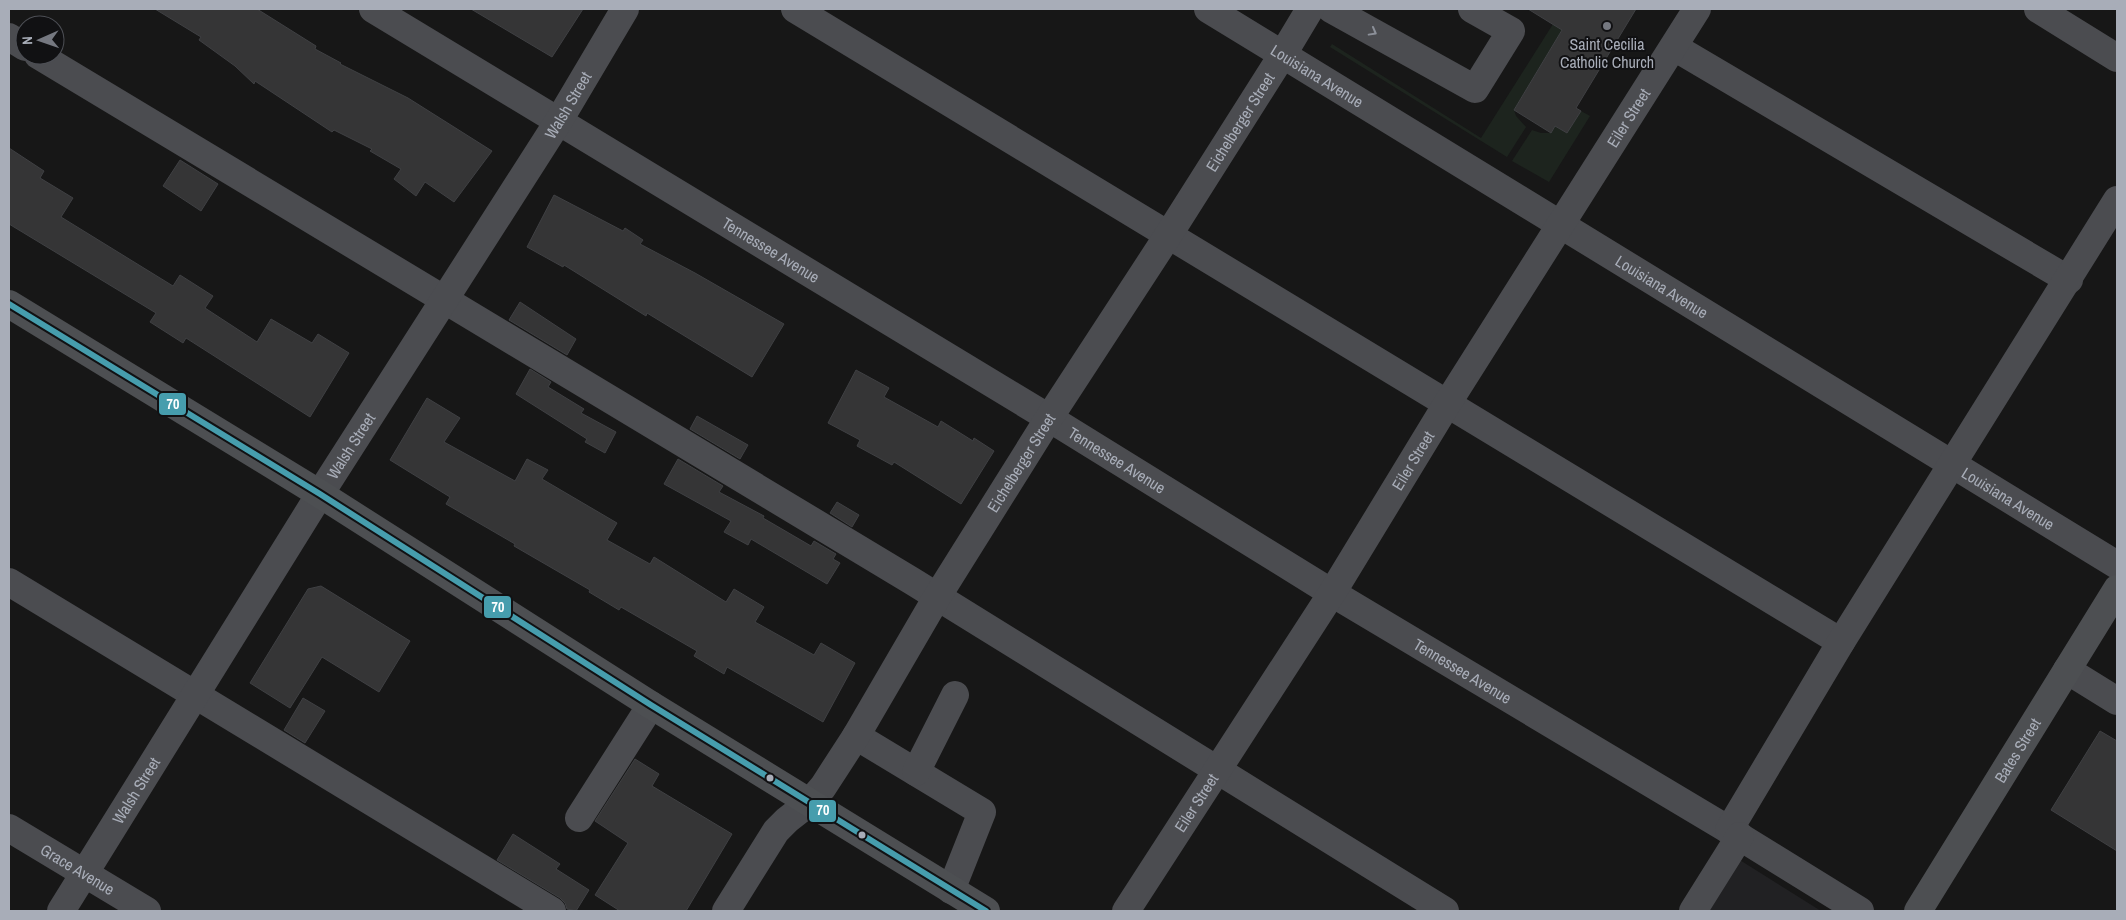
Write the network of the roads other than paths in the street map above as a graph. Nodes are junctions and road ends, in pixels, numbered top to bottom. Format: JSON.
{"nodes":[{"id":1,"x":373,"y":9,"type":"edge"},
{"id":2,"x":626,"y":9,"type":"edge"},
{"id":3,"x":795,"y":9,"type":"edge"},
{"id":4,"x":1208,"y":9,"type":"edge"},
{"id":5,"x":1310,"y":9,"type":"edge"},
{"id":6,"x":1331,"y":9,"type":"edge"},
{"id":7,"x":1472,"y":9,"type":"edge"},
{"id":8,"x":1697,"y":9,"type":"edge"},
{"id":9,"x":2038,"y":9,"type":"edge"},
{"id":10,"x":1674,"y":47,"type":"junction"},
{"id":11,"x":1283,"y":54,"type":"junction"},
{"id":12,"x":2117,"y":58,"type":"edge"},
{"id":13,"x":55,"y":65,"type":"edge"},
{"id":14,"x":558,"y":122,"type":"junction"},
{"id":15,"x":2117,"y":200,"type":"edge"},
{"id":16,"x":1562,"y":224,"type":"junction"},
{"id":17,"x":1169,"y":234,"type":"junction"},
{"id":18,"x":2069,"y":280,"type":"junction"},
{"id":19,"x":445,"y":301,"type":"junction"},
{"id":20,"x":9,"y":304,"type":"edge"},
{"id":21,"x":1447,"y":404,"type":"junction"},
{"id":22,"x":1049,"y":418,"type":"junction"},
{"id":23,"x":1952,"y":464,"type":"junction"},
{"id":24,"x":320,"y":494,"type":"junction"},
{"id":25,"x":2117,"y":565,"type":"edge"},
{"id":26,"x":9,"y":582,"type":"edge"},
{"id":27,"x":2117,"y":589,"type":"edge"},
{"id":28,"x":1332,"y":593,"type":"junction"},
{"id":29,"x":937,"y":597,"type":"junction"},
{"id":30,"x":1842,"y":642,"type":"junction"},
{"id":31,"x":2067,"y":670,"type":"junction"},
{"id":32,"x":956,"y":695,"type":"dead end"},
{"id":33,"x":196,"y":697,"type":"junction"},
{"id":34,"x":2117,"y":701,"type":"edge"},
{"id":35,"x":651,"y":705,"type":"junction"},
{"id":36,"x":856,"y":736,"type":"junction"},
{"id":37,"x":1218,"y":770,"type":"junction"},
{"id":38,"x":916,"y":772,"type":"junction"},
{"id":39,"x":810,"y":802,"type":"junction"},
{"id":40,"x":579,"y":818,"type":"dead end"},
{"id":41,"x":9,"y":828,"type":"edge"},
{"id":42,"x":1734,"y":833,"type":"junction"},
{"id":43,"x":85,"y":874,"type":"junction"},
{"id":44,"x":951,"y":890,"type":"junction"},
{"id":45,"x":62,"y":911,"type":"edge"},
{"id":46,"x":147,"y":911,"type":"edge"},
{"id":47,"x":552,"y":911,"type":"edge"},
{"id":48,"x":726,"y":911,"type":"edge"},
{"id":49,"x":986,"y":911,"type":"edge"},
{"id":50,"x":1126,"y":911,"type":"edge"},
{"id":51,"x":1445,"y":911,"type":"edge"},
{"id":52,"x":1693,"y":911,"type":"edge"},
{"id":53,"x":1860,"y":911,"type":"edge"},
{"id":54,"x":1918,"y":911,"type":"edge"}],
"edges":[{"from":1,"to":14,"type":"street","name":"Tennessee Avenue"},
{"from":2,"to":14,"type":"street","name":"Walsh Street"},
{"from":3,"to":17,"type":"street"},
{"from":4,"to":11,"type":"street","name":"Louisiana Avenue"},
{"from":5,"to":11,"type":"street","name":"Eichelberger Street"},
{"from":6,"to":7,"type":"street","one_way":true},
{"from":8,"to":10,"type":"street","name":"Eiler Street"},
{"from":9,"to":12,"type":"street"},
{"from":10,"to":16,"type":"street","name":"Eiler Street"},
{"from":10,"to":18,"type":"street"},
{"from":11,"to":16,"type":"street","name":"Louisiana Avenue"},
{"from":11,"to":17,"type":"street","name":"Eichelberger Street"},
{"from":13,"to":19,"type":"street"},
{"from":14,"to":19,"type":"street","name":"Walsh Street"},
{"from":14,"to":22,"type":"street","name":"Tennessee Avenue"},
{"from":15,"to":18,"type":"street"},
{"from":16,"to":21,"type":"street","name":"Eiler Street"},
{"from":16,"to":23,"type":"street","name":"Louisiana Avenue"},
{"from":17,"to":21,"type":"street"},
{"from":17,"to":22,"type":"street","name":"Eichelberger Street"},
{"from":18,"to":23,"type":"street"},
{"from":19,"to":24,"type":"street","name":"Walsh Street"},
{"from":19,"to":29,"type":"street"},
{"from":20,"to":24,"type":"main road"},
{"from":21,"to":28,"type":"street","name":"Eiler Street"},
{"from":21,"to":30,"type":"street"},
{"from":22,"to":28,"type":"street","name":"Tennessee Avenue"},
{"from":22,"to":29,"type":"street","name":"Eichelberger Street"},
{"from":23,"to":25,"type":"street","name":"Louisiana Avenue"},
{"from":23,"to":30,"type":"street"},
{"from":24,"to":33,"type":"street","name":"Walsh Street"},
{"from":24,"to":35,"type":"main road"},
{"from":26,"to":33,"type":"street"},
{"from":27,"to":31,"type":"main road","name":"Bates Street"},
{"from":28,"to":37,"type":"street","name":"Eiler Street"},
{"from":28,"to":42,"type":"street","name":"Tennessee Avenue"},
{"from":29,"to":36,"type":"street","name":"Eichelberger Street"},
{"from":29,"to":37,"type":"street"},
{"from":30,"to":42,"type":"street"},
{"from":31,"to":34,"type":"street"},
{"from":31,"to":54,"type":"main road","name":"Bates Street"},
{"from":32,"to":38,"type":"street"},
{"from":33,"to":43,"type":"street","name":"Walsh Street"},
{"from":33,"to":47,"type":"street"},
{"from":35,"to":39,"type":"main road"},
{"from":35,"to":40,"type":"street"},
{"from":36,"to":38,"type":"street"},
{"from":36,"to":39,"type":"street","name":"Eichelberger Street"},
{"from":37,"to":50,"type":"street","name":"Eiler Street"},
{"from":37,"to":51,"type":"street"},
{"from":38,"to":44,"type":"street"},
{"from":39,"to":44,"type":"main road"},
{"from":39,"to":48,"type":"street","name":"Eichelberger Street"},
{"from":41,"to":43,"type":"street","name":"Grace Avenue"},
{"from":42,"to":52,"type":"street"},
{"from":42,"to":53,"type":"street","name":"Tennessee Avenue"},
{"from":43,"to":45,"type":"street","name":"Walsh Street"},
{"from":43,"to":46,"type":"street","name":"Grace Avenue"},
{"from":44,"to":49,"type":"main road"}]}
